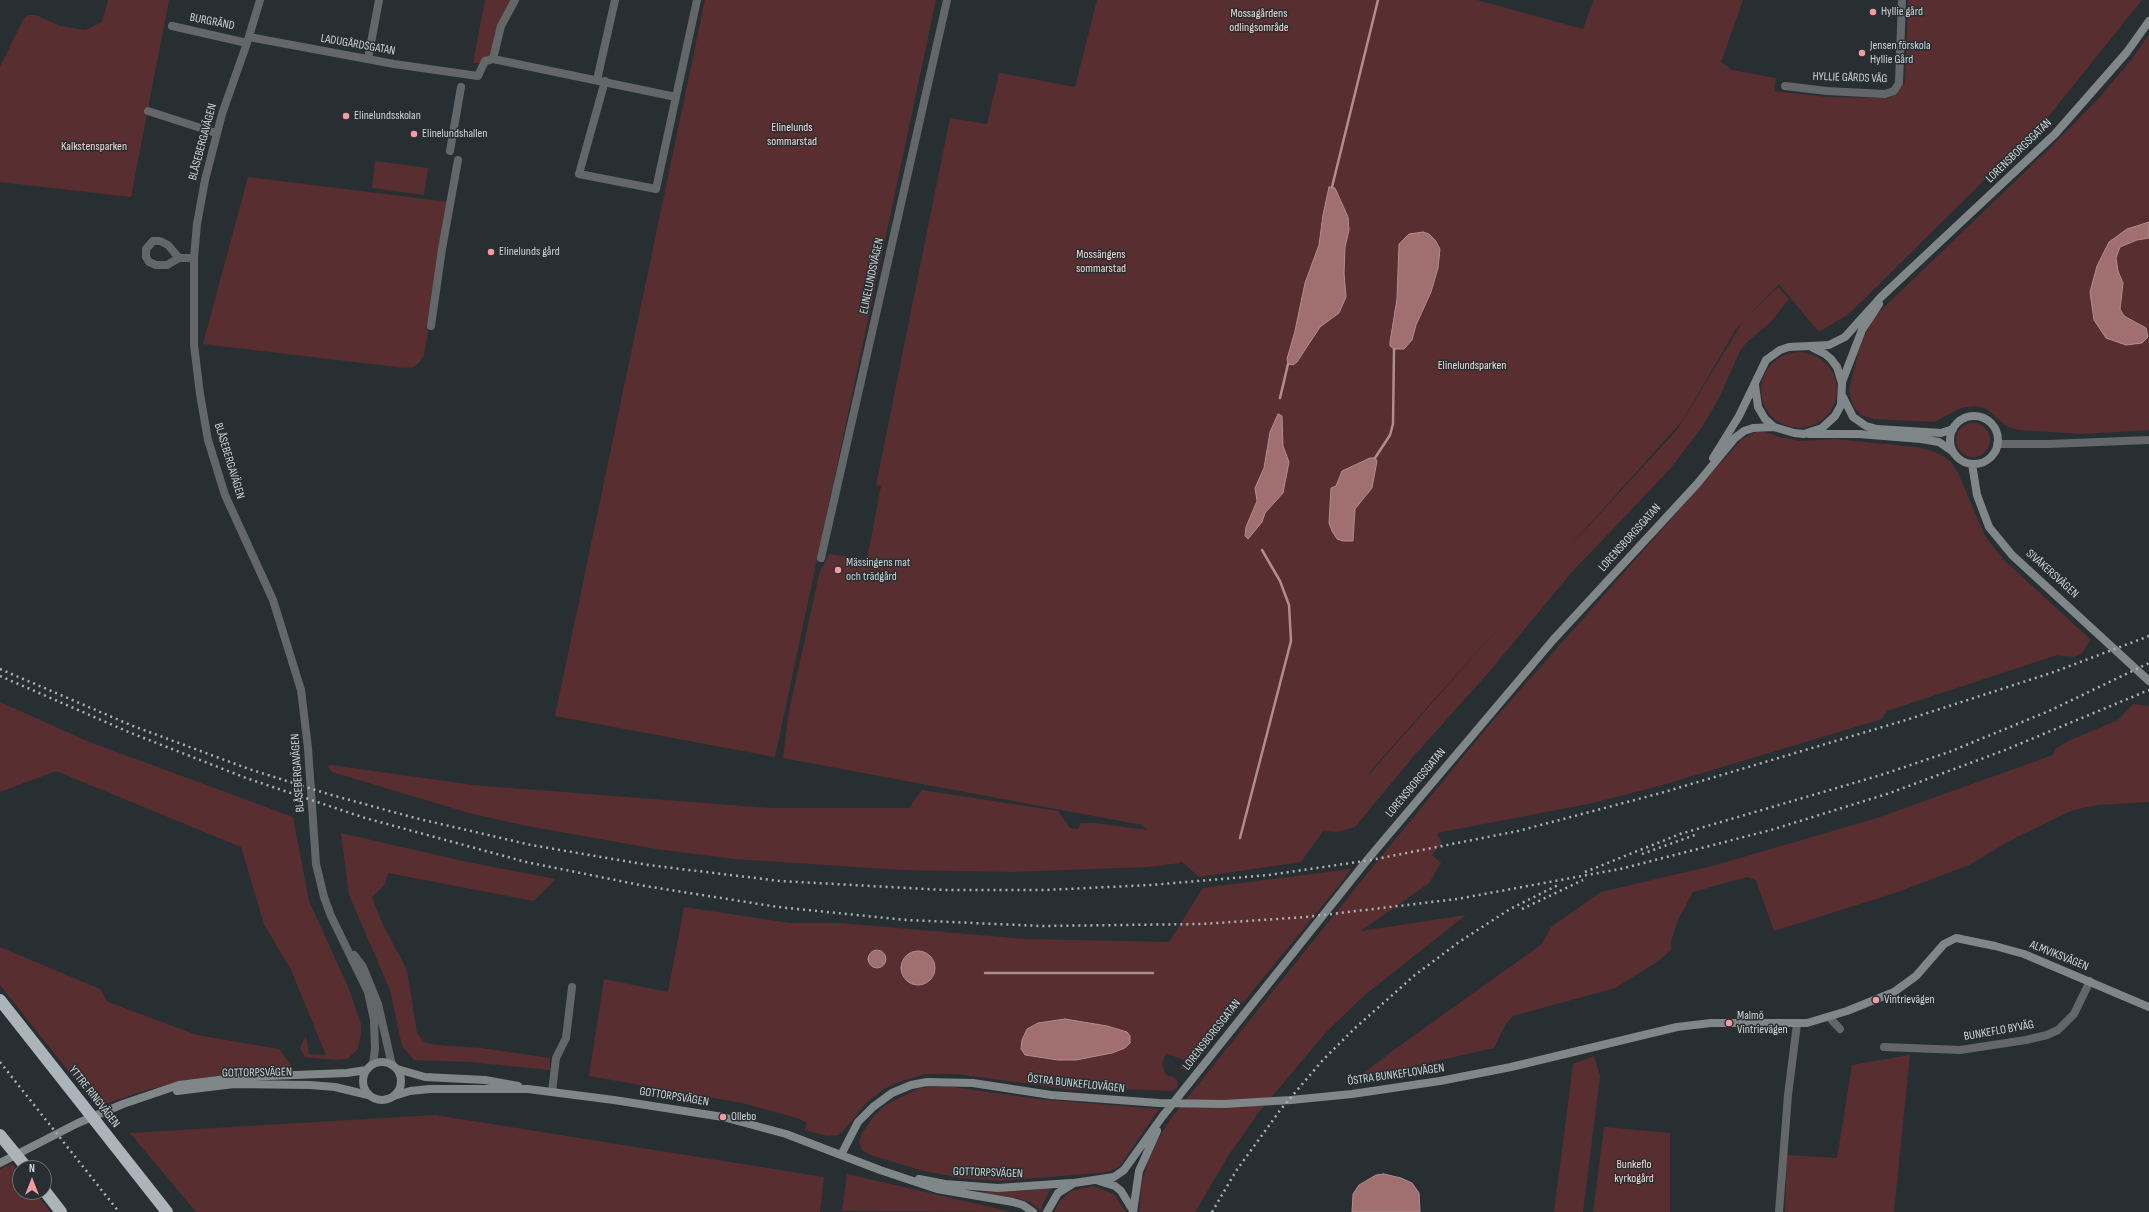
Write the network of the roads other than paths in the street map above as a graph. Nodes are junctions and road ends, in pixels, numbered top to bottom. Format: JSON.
{"nodes":[{"id":1,"x":260,"y":0,"type":"edge"},
{"id":2,"x":379,"y":0,"type":"edge"},
{"id":3,"x":515,"y":0,"type":"edge"},
{"id":4,"x":615,"y":0,"type":"edge"},
{"id":5,"x":697,"y":0,"type":"edge"},
{"id":6,"x":947,"y":0,"type":"edge"},
{"id":7,"x":1902,"y":0,"type":"edge"},
{"id":8,"x":2149,"y":21,"type":"edge"},
{"id":9,"x":172,"y":26,"type":"dead end"},
{"id":10,"x":248,"y":40,"type":"junction"},
{"id":11,"x":368,"y":59,"type":"junction"},
{"id":12,"x":493,"y":59,"type":"junction"},
{"id":13,"x":601,"y":81,"type":"junction"},
{"id":14,"x":1785,"y":86,"type":"dead end"},
{"id":15,"x":461,"y":87,"type":"dead end"},
{"id":16,"x":676,"y":97,"type":"junction"},
{"id":17,"x":148,"y":111,"type":"dead end"},
{"id":18,"x":216,"y":133,"type":"junction"},
{"id":19,"x":450,"y":151,"type":"dead end"},
{"id":20,"x":458,"y":160,"type":"dead end"},
{"id":21,"x":179,"y":258,"type":"dead end"},
{"id":22,"x":194,"y":258,"type":"junction"},
{"id":23,"x":1893,"y":287,"type":"junction"},
{"id":24,"x":432,"y":326,"type":"dead end"},
{"id":25,"x":1808,"y":347,"type":"junction"},
{"id":26,"x":1756,"y":382,"type":"junction"},
{"id":27,"x":1842,"y":383,"type":"junction"},
{"id":28,"x":1842,"y":396,"type":"junction"},
{"id":29,"x":1774,"y":427,"type":"junction"},
{"id":30,"x":1953,"y":429,"type":"junction"},
{"id":31,"x":1804,"y":434,"type":"junction"},
{"id":32,"x":2149,"y":440,"type":"edge"},
{"id":33,"x":1997,"y":444,"type":"junction"},
{"id":34,"x":1952,"y":451,"type":"junction"},
{"id":35,"x":1972,"y":464,"type":"junction"},
{"id":36,"x":1681,"y":499,"type":"junction"},
{"id":37,"x":821,"y":558,"type":"dead end"},
{"id":38,"x":2149,"y":681,"type":"edge"},
{"id":39,"x":1956,"y":938,"type":"joint"},
{"id":40,"x":346,"y":942,"type":"junction"},
{"id":41,"x":2090,"y":981,"type":"junction"},
{"id":42,"x":572,"y":987,"type":"dead end"},
{"id":43,"x":0,"y":1000,"type":"edge"},
{"id":44,"x":2149,"y":1007,"type":"edge"},
{"id":45,"x":1830,"y":1018,"type":"junction"},
{"id":46,"x":1797,"y":1024,"type":"junction"},
{"id":47,"x":1840,"y":1029,"type":"dead end"},
{"id":48,"x":1884,"y":1047,"type":"dead end"},
{"id":49,"x":373,"y":1064,"type":"junction"},
{"id":50,"x":395,"y":1067,"type":"junction"},
{"id":51,"x":366,"y":1070,"type":"junction"},
{"id":52,"x":528,"y":1089,"type":"junction"},
{"id":53,"x":552,"y":1092,"type":"junction"},
{"id":54,"x":1182,"y":1092,"type":"junction"},
{"id":55,"x":368,"y":1095,"type":"junction"},
{"id":56,"x":145,"y":1096,"type":"junction"},
{"id":57,"x":394,"y":1096,"type":"junction"},
{"id":58,"x":0,"y":1135,"type":"edge"},
{"id":59,"x":841,"y":1155,"type":"junction"},
{"id":60,"x":20,"y":1160,"type":"edge"},
{"id":61,"x":0,"y":1163,"type":"edge"},
{"id":62,"x":880,"y":1170,"type":"junction"},
{"id":63,"x":1092,"y":1180,"type":"junction"},
{"id":64,"x":1074,"y":1183,"type":"junction"},
{"id":65,"x":52,"y":1200,"type":"edge"},
{"id":66,"x":61,"y":1212,"type":"edge"},
{"id":67,"x":167,"y":1212,"type":"edge"},
{"id":68,"x":1033,"y":1212,"type":"edge"},
{"id":69,"x":1046,"y":1212,"type":"edge"},
{"id":70,"x":1133,"y":1212,"type":"edge"},
{"id":71,"x":1779,"y":1212,"type":"edge"}],
"edges":[{"from":1,"to":10,"type":"street","name":"BLÅSEBERGAVÄGEN"},
{"from":2,"to":11,"type":"street"},
{"from":3,"to":12,"type":"street"},
{"from":4,"to":13,"type":"street"},
{"from":5,"to":16,"type":"street"},
{"from":6,"to":37,"type":"street","name":"ELINELUNDSVÄGEN"},
{"from":7,"to":14,"type":"street","name":"HYLLIE GÅRDS VÄG"},
{"from":8,"to":23,"type":"street","name":"LORENSBORGSGATAN"},
{"from":9,"to":10,"type":"street","name":"BURGRÄND"},
{"from":10,"to":11,"type":"street","name":"LADUGÅRDSGATAN"},
{"from":10,"to":18,"type":"street","name":"BLÅSEBERGAVÄGEN"},
{"from":11,"to":12,"type":"street","name":"LADUGÅRDSGATAN"},
{"from":12,"to":13,"type":"street"},
{"from":13,"to":16,"type":"street"},
{"from":13,"to":16,"type":"street"},
{"from":15,"to":19,"type":"street"},
{"from":17,"to":18,"type":"street"},
{"from":18,"to":22,"type":"street","name":"BLÅSEBERGAVÄGEN"},
{"from":20,"to":24,"type":"street"},
{"from":21,"to":22,"type":"street"},
{"from":22,"to":40,"type":"street","name":"BLÅSEBERGAVÄGEN"},
{"from":23,"to":25,"type":"street","name":"LORENSBORGSGATAN"},
{"from":23,"to":27,"type":"street","name":"LORENSBORGSGATAN"},
{"from":25,"to":26,"type":"street","name":"LORENSBORGSGATAN"},
{"from":25,"to":27,"type":"street","name":"LORENSBORGSGATAN"},
{"from":26,"to":29,"type":"street","name":"LORENSBORGSGATAN"},
{"from":26,"to":36,"type":"street","name":"LORENSBORGSGATAN"},
{"from":27,"to":28,"type":"street","name":"LORENSBORGSGATAN"},
{"from":28,"to":30,"type":"street"},
{"from":28,"to":31,"type":"street","name":"LORENSBORGSGATAN"},
{"from":29,"to":31,"type":"street","name":"LORENSBORGSGATAN"},
{"from":29,"to":36,"type":"street","name":"LORENSBORGSGATAN"},
{"from":30,"to":33,"type":"street"},
{"from":30,"to":34,"type":"street"},
{"from":31,"to":34,"type":"street"},
{"from":32,"to":33,"type":"street"},
{"from":33,"to":35,"type":"street"},
{"from":34,"to":35,"type":"street"},
{"from":35,"to":38,"type":"street","name":"SIVÅKERSVÄGEN"},
{"from":36,"to":54,"type":"street","name":"LORENSBORGSGATAN"},
{"from":39,"to":41,"type":"street","name":"ALMVIKSVÄGEN"},
{"from":39,"to":45,"type":"street","name":"ÖSTRA BUNKEFLOVÄGEN"},
{"from":40,"to":49,"type":"street","name":"BLÅSEBERGAVÄGEN"},
{"from":40,"to":50,"type":"street","name":"BLÅSEBERGAVÄGEN"},
{"from":41,"to":44,"type":"street","name":"ALMVIKSVÄGEN"},
{"from":41,"to":48,"type":"street","name":"BUNKEFLO BYVÄG"},
{"from":42,"to":53,"type":"street"},
{"from":43,"to":67,"type":"highway","name":"YTTRE RINGVÄGEN"},
{"from":45,"to":46,"type":"street","name":"ÖSTRA BUNKEFLOVÄGEN"},
{"from":45,"to":47,"type":"street"},
{"from":46,"to":59,"type":"street","name":"ÖSTRA BUNKEFLOVÄGEN"},
{"from":46,"to":71,"type":"street"},
{"from":49,"to":50,"type":"street","name":"GOTTORPSVÄGEN"},
{"from":49,"to":51,"type":"street"},
{"from":50,"to":52,"type":"street","name":"GOTTORPSVÄGEN"},
{"from":50,"to":57,"type":"street"},
{"from":51,"to":55,"type":"street"},
{"from":51,"to":56,"type":"street","name":"GOTTORPSVÄGEN"},
{"from":52,"to":53,"type":"street","name":"GOTTORPSVÄGEN"},
{"from":52,"to":57,"type":"street","name":"GOTTORPSVÄGEN"},
{"from":53,"to":59,"type":"street","name":"GOTTORPSVÄGEN"},
{"from":54,"to":63,"type":"street","name":"LORENSBORGSGATAN"},
{"from":54,"to":70,"type":"street","name":"LORENSBORGSGATAN"},
{"from":55,"to":56,"type":"street","name":"GOTTORPSVÄGEN"},
{"from":55,"to":57,"type":"street","name":"GOTTORPSVÄGEN"},
{"from":56,"to":61,"type":"street","name":"GOTTORPSVÄGEN"},
{"from":58,"to":60,"type":"highway"},
{"from":59,"to":62,"type":"street","name":"GOTTORPSVÄGEN"},
{"from":62,"to":64,"type":"street","name":"GOTTORPSVÄGEN"},
{"from":62,"to":68,"type":"street","name":"GOTTORPSVÄGEN"},
{"from":63,"to":64,"type":"street","name":"LORENSBORGSGATAN"},
{"from":63,"to":70,"type":"street","name":"LORENSBORGSGATAN"},
{"from":64,"to":69,"type":"street","name":"LORENSBORGSGATAN"},
{"from":65,"to":66,"type":"highway"}]}
